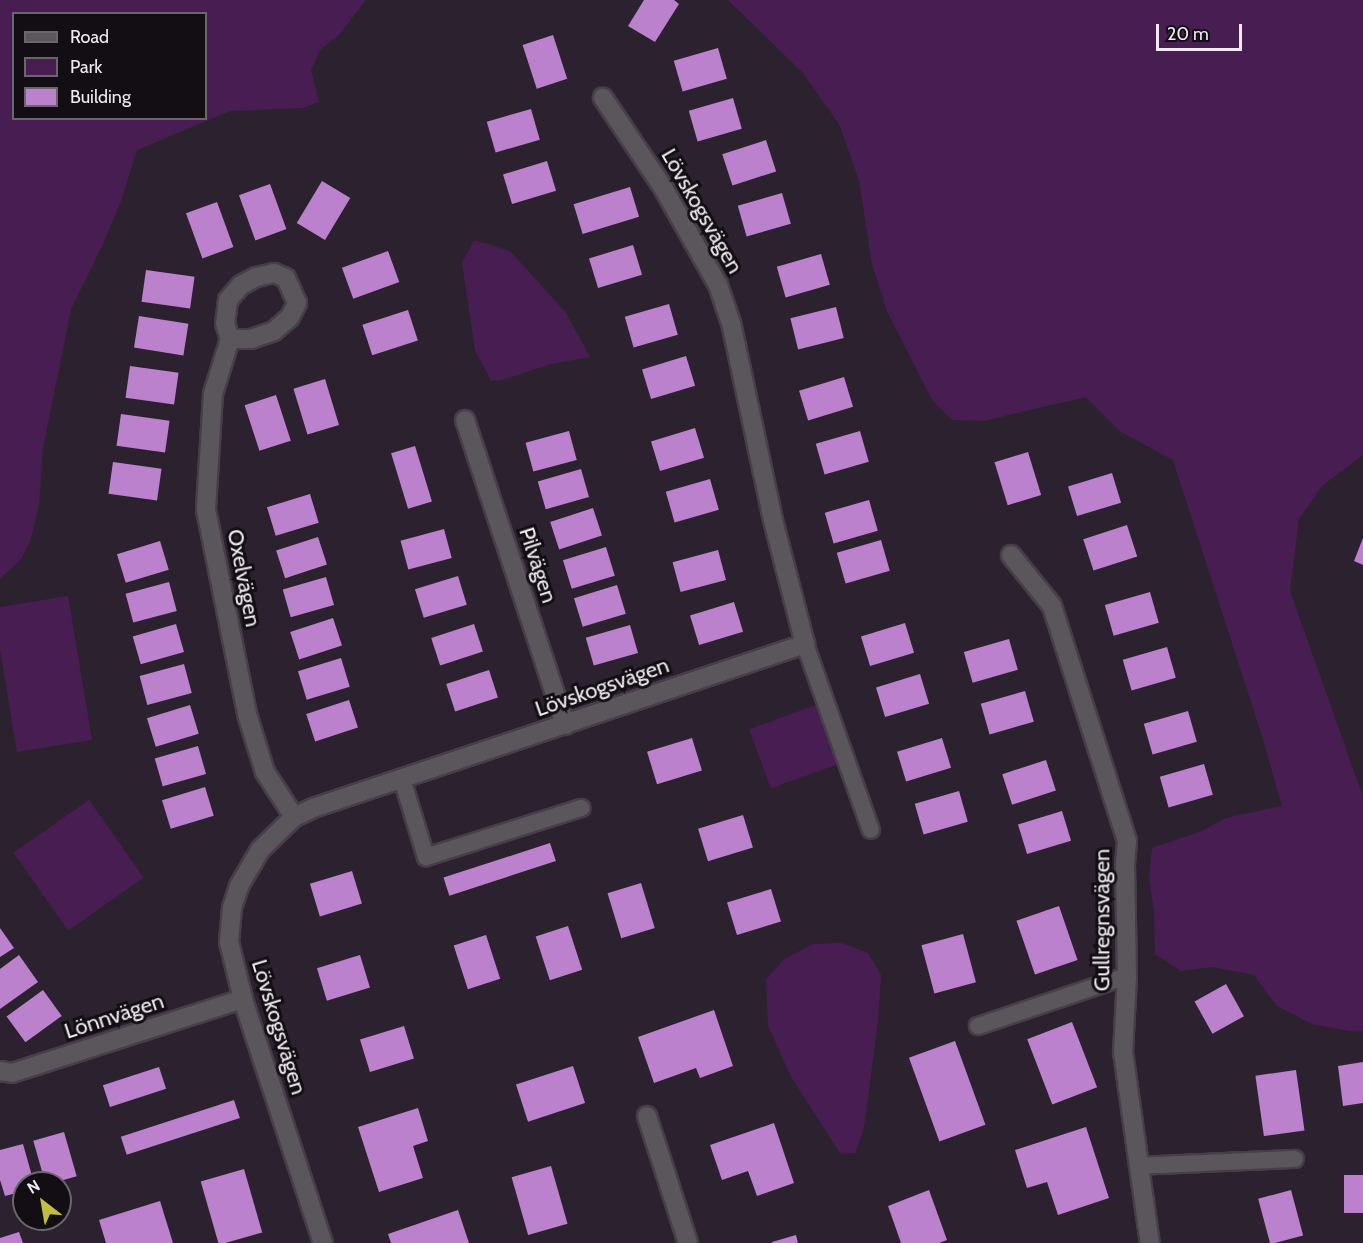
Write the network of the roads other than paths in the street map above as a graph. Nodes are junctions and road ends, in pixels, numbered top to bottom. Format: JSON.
{"nodes":[{"id":1,"x":603,"y":98,"type":"dead end"},
{"id":2,"x":230,"y":339,"type":"dead end"},
{"id":3,"x":465,"y":420,"type":"dead end"},
{"id":4,"x":1011,"y":555,"type":"dead end"},
{"id":5,"x":805,"y":644,"type":"junction"},
{"id":6,"x":565,"y":725,"type":"junction"},
{"id":7,"x":402,"y":780,"type":"junction"},
{"id":8,"x":581,"y":808,"type":"dead end"},
{"id":9,"x":294,"y":817,"type":"junction"},
{"id":10,"x":871,"y":830,"type":"dead end"},
{"id":11,"x":1127,"y":976,"type":"junction"},
{"id":12,"x":243,"y":999,"type":"junction"},
{"id":13,"x":978,"y":1026,"type":"dead end"},
{"id":14,"x":0,"y":1071,"type":"edge"},
{"id":15,"x":647,"y":1116,"type":"dead end"},
{"id":16,"x":1295,"y":1159,"type":"dead end"},
{"id":17,"x":1138,"y":1166,"type":"junction"},
{"id":18,"x":323,"y":1243,"type":"edge"},
{"id":19,"x":688,"y":1243,"type":"edge"},
{"id":20,"x":1150,"y":1243,"type":"edge"}],
"edges":[{"from":1,"to":5,"type":"street","name":"Lövskogsvägen"},
{"from":2,"to":9,"type":"street","name":"Oxelvägen"},
{"from":3,"to":6,"type":"street","name":"Pilvägen"},
{"from":4,"to":11,"type":"street","name":"Gullregnsvägen"},
{"from":5,"to":6,"type":"street","name":"Lövskogsvägen"},
{"from":5,"to":10,"type":"lane"},
{"from":6,"to":7,"type":"street","name":"Lövskogsvägen"},
{"from":7,"to":8,"type":"lane"},
{"from":7,"to":9,"type":"street","name":"Lövskogsvägen"},
{"from":9,"to":12,"type":"street","name":"Lövskogsvägen"},
{"from":11,"to":13,"type":"lane"},
{"from":11,"to":17,"type":"street","name":"Gullregnsvägen"},
{"from":12,"to":14,"type":"street","name":"Lönnvägen"},
{"from":12,"to":18,"type":"street","name":"Lövskogsvägen"},
{"from":15,"to":19,"type":"street"},
{"from":16,"to":17,"type":"lane"},
{"from":17,"to":20,"type":"street","name":"Gullregnsvägen"}]}
